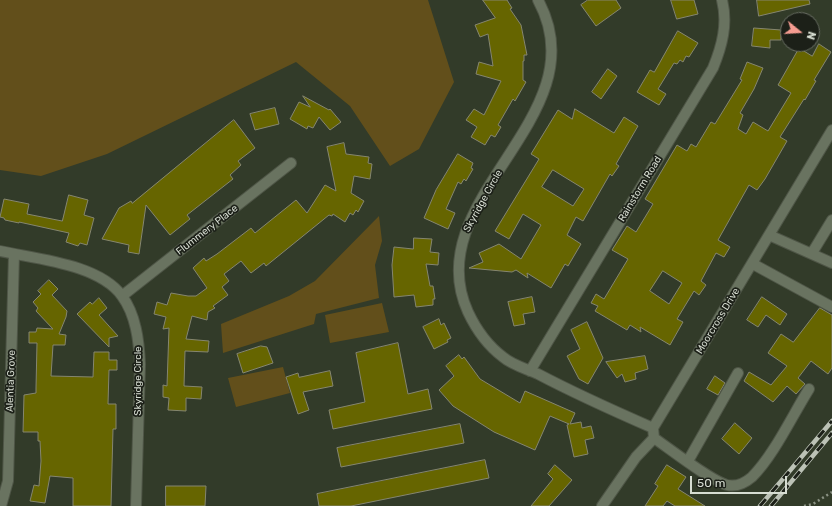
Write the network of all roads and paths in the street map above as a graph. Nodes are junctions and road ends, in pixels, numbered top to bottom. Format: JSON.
{"nodes":[{"id":1,"x":538,"y":0,"type":"edge"},
{"id":2,"x":722,"y":0,"type":"edge"},
{"id":3,"x":832,"y":130,"type":"edge"},
{"id":4,"x":291,"y":163,"type":"dead end"},
{"id":5,"x":832,"y":220,"type":"edge"},
{"id":6,"x":770,"y":234,"type":"junction"},
{"id":7,"x":0,"y":252,"type":"edge"},
{"id":8,"x":812,"y":253,"type":"junction"},
{"id":9,"x":14,"y":254,"type":"junction"},
{"id":10,"x":832,"y":263,"type":"edge"},
{"id":11,"x":753,"y":264,"type":"junction"},
{"id":12,"x":122,"y":296,"type":"junction"},
{"id":13,"x":832,"y":307,"type":"edge"},
{"id":14,"x":530,"y":371,"type":"junction"},
{"id":15,"x":738,"y":373,"type":"dead end"},
{"id":16,"x":809,"y":389,"type":"dead end"},
{"id":17,"x":654,"y":433,"type":"junction"},
{"id":18,"x":688,"y":461,"type":"junction"},
{"id":19,"x":832,"y":492,"type":"edge"},
{"id":20,"x":1,"y":506,"type":"edge"},
{"id":21,"x":136,"y":506,"type":"edge"},
{"id":22,"x":602,"y":506,"type":"edge"},
{"id":23,"x":804,"y":506,"type":"edge"}],
"edges":[{"from":1,"to":14,"type":"street","name":"Skyridge Circle"},
{"from":2,"to":14,"type":"street","name":"Rainstorm Road"},
{"from":3,"to":6,"type":"street","name":"Moorcross Drive"},
{"from":4,"to":12,"type":"street","name":"Flummery Place"},
{"from":5,"to":8,"type":"street"},
{"from":6,"to":8,"type":"street"},
{"from":6,"to":11,"type":"street","name":"Moorcross Drive"},
{"from":7,"to":9,"type":"street","name":"Skyridge Circle"},
{"from":8,"to":10,"type":"street"},
{"from":9,"to":12,"type":"street","name":"Skyridge Circle"},
{"from":9,"to":20,"type":"street","name":"Alentia Grove"},
{"from":11,"to":13,"type":"street"},
{"from":11,"to":17,"type":"street","name":"Moorcross Drive"},
{"from":12,"to":21,"type":"street","name":"Skyridge Circle"},
{"from":14,"to":17,"type":"street","name":"Skyridge Circle"},
{"from":15,"to":18,"type":"street"},
{"from":16,"to":18,"type":"street","name":"Skyridge Circle"},
{"from":17,"to":18,"type":"street","name":"Skyridge Circle"},
{"from":17,"to":22,"type":"street","name":"Moorcross Drive"},
{"from":19,"to":23,"type":"path"}]}
